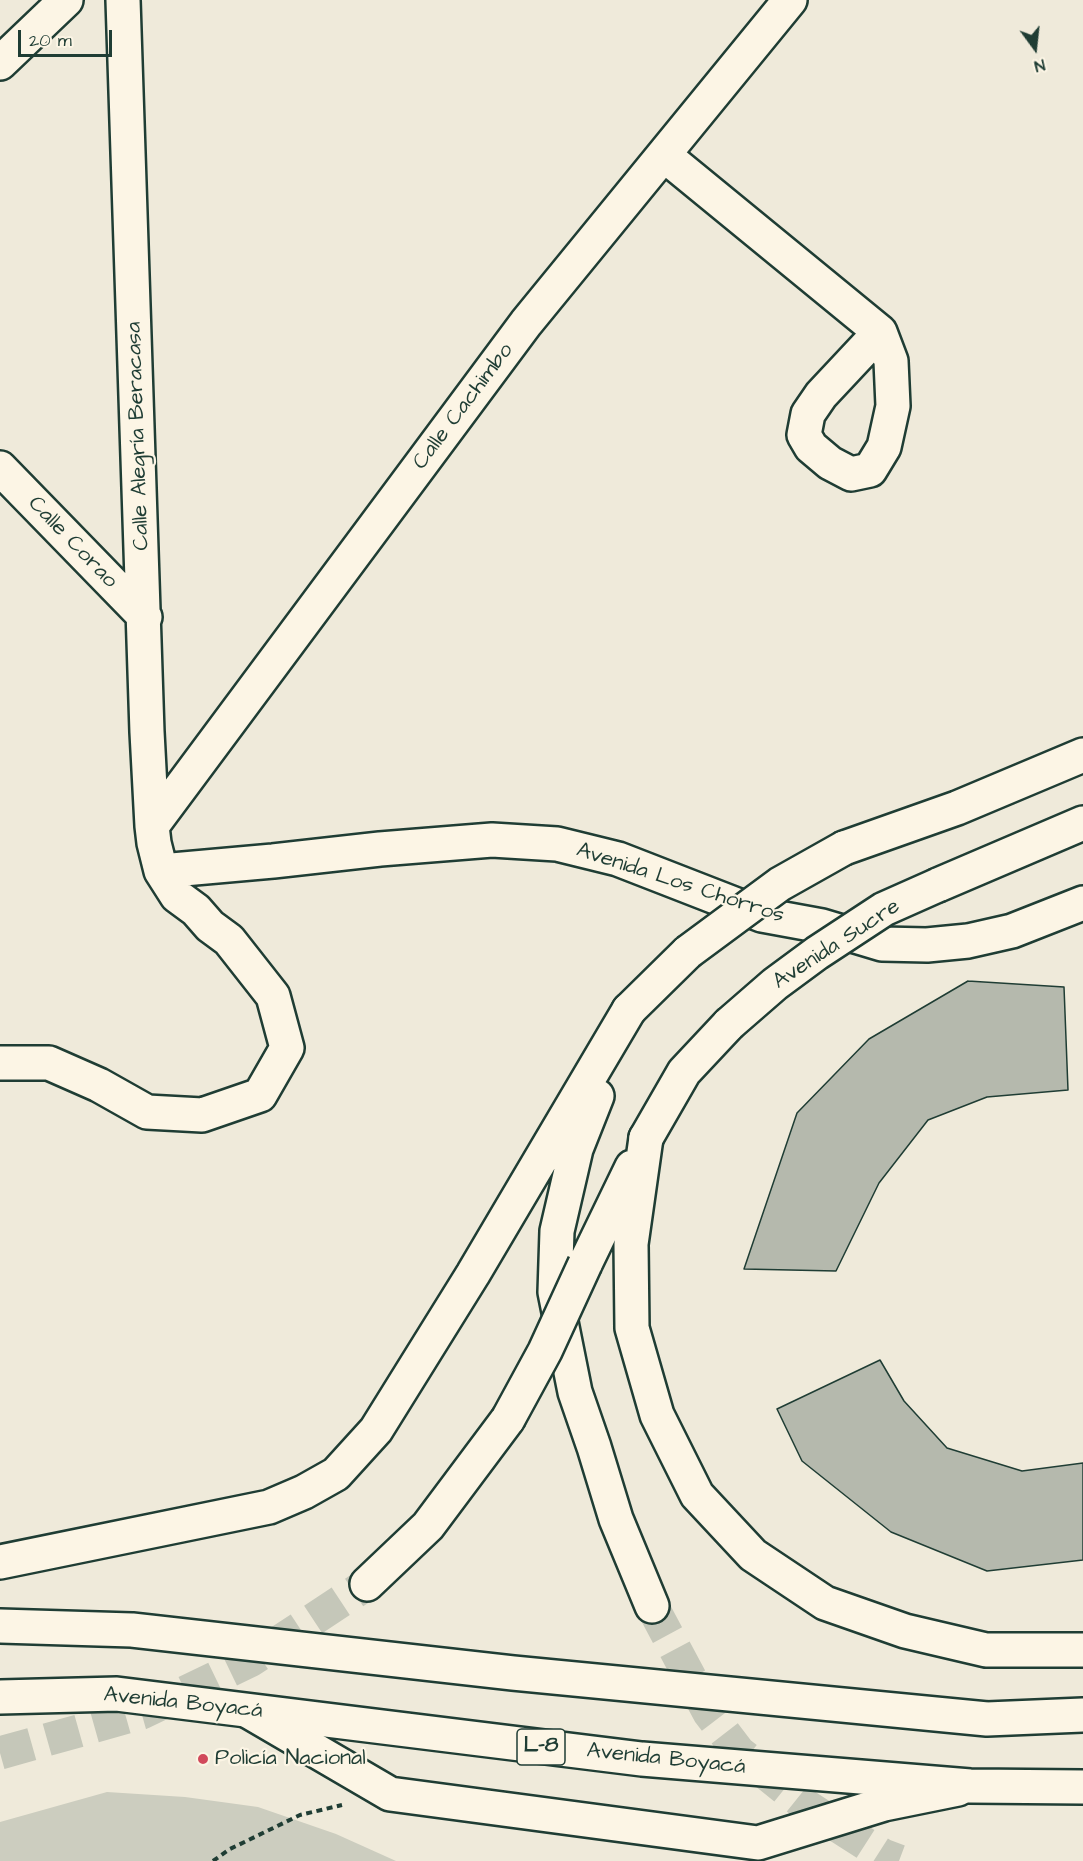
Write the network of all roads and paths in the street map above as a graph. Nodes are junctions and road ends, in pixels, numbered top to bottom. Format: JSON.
{"nodes":[{"id":1,"x":66,"y":0,"type":"edge"},
{"id":2,"x":123,"y":0,"type":"edge"},
{"id":3,"x":790,"y":0,"type":"edge"},
{"id":4,"x":0,"y":63,"type":"edge"},
{"id":5,"x":664,"y":155,"type":"junction"},
{"id":6,"x":880,"y":332,"type":"dead end"},
{"id":7,"x":0,"y":468,"type":"edge"},
{"id":8,"x":145,"y":617,"type":"junction"},
{"id":9,"x":1083,"y":755,"type":"edge"},
{"id":10,"x":1083,"y":823,"type":"edge"},
{"id":11,"x":152,"y":826,"type":"junction"},
{"id":12,"x":161,"y":870,"type":"junction"},
{"id":13,"x":1083,"y":903,"type":"edge"},
{"id":14,"x":629,"y":1010,"type":"junction"},
{"id":15,"x":0,"y":1063,"type":"edge"},
{"id":16,"x":646,"y":1138,"type":"junction"},
{"id":17,"x":0,"y":1562,"type":"edge"},
{"id":18,"x":367,"y":1584,"type":"tunnel mouth"},
{"id":19,"x":652,"y":1606,"type":"tunnel mouth"},
{"id":20,"x":0,"y":1626,"type":"edge"},
{"id":21,"x":1083,"y":1650,"type":"edge"},
{"id":22,"x":0,"y":1697,"type":"edge"},
{"id":23,"x":248,"y":1711,"type":"junction"},
{"id":24,"x":1083,"y":1715,"type":"edge"},
{"id":25,"x":970,"y":1786,"type":"junction"},
{"id":26,"x":1083,"y":1787,"type":"edge"},
{"id":27,"x":390,"y":1794,"type":"junction"},
{"id":28,"x":213,"y":1861,"type":"edge"}],
"edges":[{"from":1,"to":4,"type":"main road"},
{"from":2,"to":8,"type":"main road","name":"Calle Alegría Beracasa"},
{"from":3,"to":5,"type":"main road","name":"Calle Cachimbo"},
{"from":5,"to":6,"type":"main road"},
{"from":5,"to":11,"type":"main road","name":"Calle Cachimbo"},
{"from":7,"to":8,"type":"main road","name":"Calle Corao"},
{"from":8,"to":11,"type":"main road","name":"Calle Alegría Beracasa"},
{"from":9,"to":14,"type":"main road","bridge":true},
{"from":10,"to":16,"type":"main road","name":"Avenida Sucre","bridge":true},
{"from":11,"to":12,"type":"main road","name":"Calle Alegría Beracasa"},
{"from":12,"to":13,"type":"main road","name":"Avenida Los Chorros"},
{"from":12,"to":15,"type":"main road"},
{"from":14,"to":17,"type":"main road"},
{"from":14,"to":19,"type":"main road"},
{"from":16,"to":18,"type":"main road","name":"Avenida Sucre","bridge":true},
{"from":16,"to":21,"type":"main road"},
{"from":20,"to":24,"type":"main road"},
{"from":22,"to":23,"type":"main road","name":"Avenida Boyacá","number":"L-8"},
{"from":23,"to":25,"type":"main road","name":"Avenida Boyacá","number":"L-8"},
{"from":23,"to":27,"type":"main road"},
{"from":25,"to":26,"type":"main road","name":"Avenida Boyacá","number":"L-8"},
{"from":25,"to":27,"type":"main road"},
{"from":27,"to":28,"type":"path"}]}
